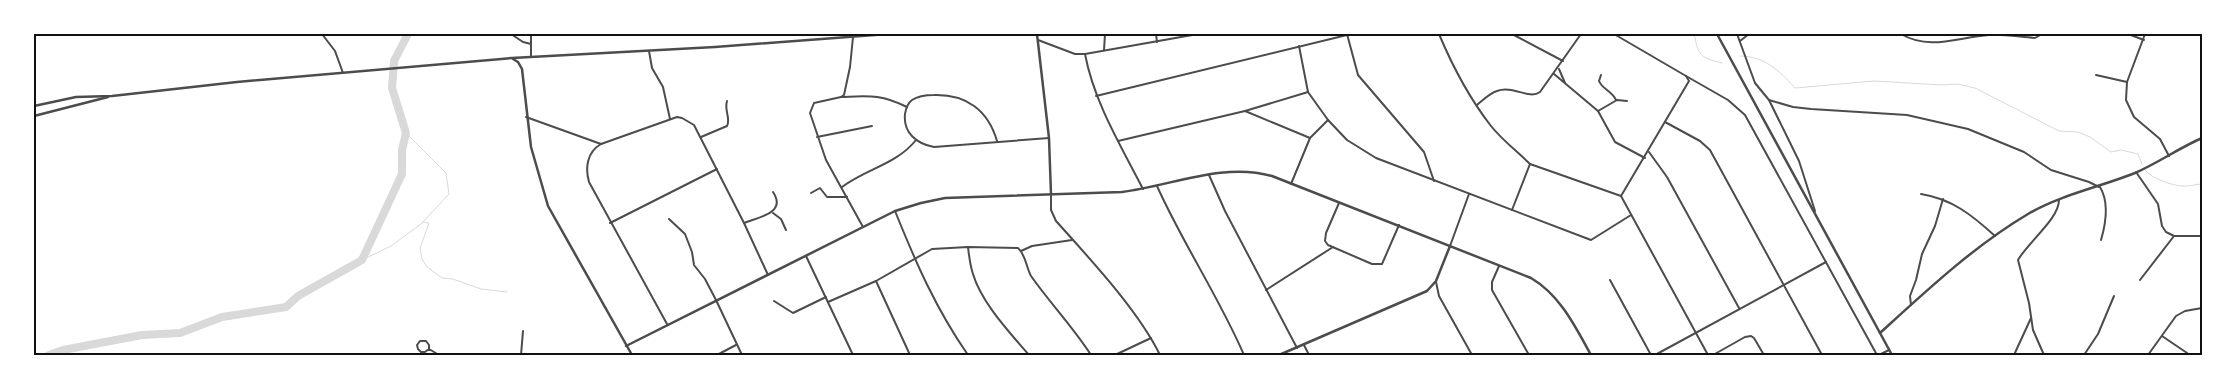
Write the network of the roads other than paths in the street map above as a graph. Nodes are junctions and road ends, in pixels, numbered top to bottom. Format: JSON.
{"nodes":[{"id":1,"x":322,"y":34,"type":"edge"},
{"id":2,"x":512,"y":34,"type":"edge"},
{"id":3,"x":531,"y":34,"type":"edge"},
{"id":4,"x":888,"y":34,"type":"edge"},
{"id":5,"x":1038,"y":34,"type":"edge"},
{"id":6,"x":1105,"y":34,"type":"edge"},
{"id":7,"x":1156,"y":34,"type":"edge"},
{"id":8,"x":1198,"y":34,"type":"edge"},
{"id":9,"x":1347,"y":34,"type":"edge"},
{"id":10,"x":1439,"y":34,"type":"edge"},
{"id":11,"x":1512,"y":34,"type":"edge"},
{"id":12,"x":1581,"y":34,"type":"edge"},
{"id":13,"x":1614,"y":34,"type":"edge"},
{"id":14,"x":1717,"y":34,"type":"edge"},
{"id":15,"x":1737,"y":34,"type":"edge"},
{"id":16,"x":1749,"y":34,"type":"edge"},
{"id":17,"x":1901,"y":34,"type":"edge"},
{"id":18,"x":2042,"y":34,"type":"edge"},
{"id":19,"x":2128,"y":34,"type":"edge"},
{"id":20,"x":2146,"y":34,"type":"edge"},
{"id":21,"x":853,"y":37,"type":"junction"},
{"id":22,"x":1038,"y":40,"type":"junction"},
{"id":23,"x":2144,"y":40,"type":"junction"},
{"id":24,"x":1740,"y":41,"type":"junction"},
{"id":25,"x":1156,"y":42,"type":"junction"},
{"id":26,"x":531,"y":44,"type":"junction"},
{"id":27,"x":1299,"y":46,"type":"junction"},
{"id":28,"x":1104,"y":50,"type":"junction"},
{"id":29,"x":649,"y":51,"type":"junction"},
{"id":30,"x":1085,"y":54,"type":"junction"},
{"id":31,"x":512,"y":58,"type":"junction"},
{"id":32,"x":531,"y":58,"type":"junction"},
{"id":33,"x":1563,"y":61,"type":"junction"},
{"id":34,"x":1558,"y":68,"type":"junction"},
{"id":35,"x":343,"y":73,"type":"junction"},
{"id":36,"x":1554,"y":74,"type":"junction"},
{"id":37,"x":1601,"y":75,"type":"dead end"},
{"id":38,"x":2096,"y":75,"type":"dead end"},
{"id":39,"x":1686,"y":76,"type":"junction"},
{"id":40,"x":2127,"y":82,"type":"junction"},
{"id":41,"x":1566,"y":85,"type":"junction"},
{"id":42,"x":1308,"y":92,"type":"junction"},
{"id":43,"x":112,"y":96,"type":"junction"},
{"id":44,"x":1096,"y":96,"type":"junction"},
{"id":45,"x":841,"y":97,"type":"junction"},
{"id":46,"x":1616,"y":100,"type":"junction"},
{"id":47,"x":1769,"y":100,"type":"junction"},
{"id":48,"x":727,"y":101,"type":"dead end"},
{"id":49,"x":1627,"y":101,"type":"dead end"},
{"id":50,"x":1477,"y":105,"type":"junction"},
{"id":51,"x":34,"y":106,"type":"edge"},
{"id":52,"x":907,"y":107,"type":"junction"},
{"id":53,"x":1245,"y":111,"type":"junction"},
{"id":54,"x":1598,"y":111,"type":"junction"},
{"id":55,"x":34,"y":116,"type":"edge"},
{"id":56,"x":526,"y":117,"type":"junction"},
{"id":57,"x":670,"y":119,"type":"junction"},
{"id":58,"x":1328,"y":120,"type":"junction"},
{"id":59,"x":1665,"y":122,"type":"junction"},
{"id":60,"x":872,"y":126,"type":"dead end"},
{"id":61,"x":701,"y":137,"type":"junction"},
{"id":62,"x":817,"y":137,"type":"junction"},
{"id":63,"x":1049,"y":138,"type":"junction"},
{"id":64,"x":1310,"y":138,"type":"junction"},
{"id":65,"x":2202,"y":138,"type":"edge"},
{"id":66,"x":916,"y":140,"type":"junction"},
{"id":67,"x":997,"y":141,"type":"junction"},
{"id":68,"x":1118,"y":141,"type":"junction"},
{"id":69,"x":601,"y":144,"type":"junction"},
{"id":70,"x":1649,"y":152,"type":"junction"},
{"id":71,"x":2169,"y":156,"type":"junction"},
{"id":72,"x":1645,"y":158,"type":"junction"},
{"id":73,"x":1530,"y":164,"type":"junction"},
{"id":74,"x":717,"y":169,"type":"junction"},
{"id":75,"x":2136,"y":172,"type":"junction"},
{"id":76,"x":1209,"y":175,"type":"junction"},
{"id":77,"x":1434,"y":181,"type":"junction"},
{"id":78,"x":1291,"y":184,"type":"junction"},
{"id":79,"x":842,"y":186,"type":"junction"},
{"id":80,"x":1157,"y":186,"type":"junction"},
{"id":81,"x":2100,"y":187,"type":"junction"},
{"id":82,"x":1143,"y":189,"type":"junction"},
{"id":83,"x":773,"y":192,"type":"dead end"},
{"id":84,"x":811,"y":192,"type":"dead end"},
{"id":85,"x":1051,"y":194,"type":"junction"},
{"id":86,"x":1469,"y":194,"type":"junction"},
{"id":87,"x":1921,"y":194,"type":"dead end"},
{"id":88,"x":847,"y":196,"type":"junction"},
{"id":89,"x":1621,"y":196,"type":"junction"},
{"id":90,"x":1944,"y":199,"type":"junction"},
{"id":91,"x":2059,"y":200,"type":"junction"},
{"id":92,"x":1339,"y":202,"type":"junction"},
{"id":93,"x":1512,"y":210,"type":"junction"},
{"id":94,"x":895,"y":211,"type":"junction"},
{"id":95,"x":773,"y":212,"type":"junction"},
{"id":96,"x":1631,"y":215,"type":"junction"},
{"id":97,"x":669,"y":219,"type":"dead end"},
{"id":98,"x":1817,"y":219,"type":"junction"},
{"id":99,"x":610,"y":223,"type":"junction"},
{"id":100,"x":744,"y":223,"type":"junction"},
{"id":101,"x":1399,"y":226,"type":"junction"},
{"id":102,"x":863,"y":227,"type":"junction"},
{"id":103,"x":786,"y":230,"type":"dead end"},
{"id":104,"x":1995,"y":236,"type":"junction"},
{"id":105,"x":2174,"y":236,"type":"junction"},
{"id":106,"x":2202,"y":236,"type":"edge"},
{"id":107,"x":1072,"y":240,"type":"junction"},
{"id":108,"x":2101,"y":240,"type":"dead end"},
{"id":109,"x":968,"y":246,"type":"junction"},
{"id":110,"x":1450,"y":246,"type":"junction"},
{"id":111,"x":1333,"y":247,"type":"junction"},
{"id":112,"x":1021,"y":251,"type":"junction"},
{"id":113,"x":806,"y":256,"type":"junction"},
{"id":114,"x":914,"y":260,"type":"junction"},
{"id":115,"x":1826,"y":262,"type":"junction"},
{"id":116,"x":1500,"y":264,"type":"junction"},
{"id":117,"x":768,"y":275,"type":"junction"},
{"id":118,"x":1610,"y":280,"type":"dead end"},
{"id":119,"x":2140,"y":280,"type":"dead end"},
{"id":120,"x":876,"y":281,"type":"junction"},
{"id":121,"x":1436,"y":281,"type":"junction"},
{"id":122,"x":1783,"y":285,"type":"junction"},
{"id":123,"x":1266,"y":290,"type":"junction"},
{"id":124,"x":2114,"y":296,"type":"dead end"},
{"id":125,"x":826,"y":297,"type":"junction"},
{"id":126,"x":716,"y":300,"type":"junction"},
{"id":127,"x":774,"y":301,"type":"dead end"},
{"id":128,"x":828,"y":302,"type":"junction"},
{"id":129,"x":1911,"y":305,"type":"junction"},
{"id":130,"x":1739,"y":308,"type":"junction"},
{"id":131,"x":2202,"y":308,"type":"edge"},
{"id":132,"x":2031,"y":318,"type":"junction"},
{"id":133,"x":667,"y":324,"type":"junction"},
{"id":134,"x":523,"y":331,"type":"dead end"},
{"id":135,"x":1695,"y":332,"type":"junction"},
{"id":136,"x":1880,"y":333,"type":"junction"},
{"id":137,"x":2162,"y":336,"type":"junction"},
{"id":138,"x":1151,"y":338,"type":"junction"},
{"id":139,"x":736,"y":345,"type":"junction"},
{"id":140,"x":1304,"y":345,"type":"junction"},
{"id":141,"x":626,"y":346,"type":"junction"},
{"id":142,"x":1297,"y":348,"type":"junction"},
{"id":143,"x":429,"y":349,"type":"junction"},
{"id":144,"x":1889,"y":350,"type":"junction"},
{"id":145,"x":439,"y":355,"type":"edge"},
{"id":146,"x":520,"y":355,"type":"edge"},
{"id":147,"x":632,"y":355,"type":"edge"},
{"id":148,"x":717,"y":355,"type":"edge"},
{"id":149,"x":742,"y":355,"type":"edge"},
{"id":150,"x":853,"y":355,"type":"edge"},
{"id":151,"x":910,"y":355,"type":"edge"},
{"id":152,"x":968,"y":355,"type":"edge"},
{"id":153,"x":1029,"y":355,"type":"edge"},
{"id":154,"x":1091,"y":355,"type":"edge"},
{"id":155,"x":1115,"y":355,"type":"edge"},
{"id":156,"x":1160,"y":355,"type":"edge"},
{"id":157,"x":1244,"y":355,"type":"edge"},
{"id":158,"x":1279,"y":355,"type":"edge"},
{"id":159,"x":1309,"y":355,"type":"edge"},
{"id":160,"x":1472,"y":355,"type":"edge"},
{"id":161,"x":1529,"y":355,"type":"edge"},
{"id":162,"x":1591,"y":355,"type":"edge"},
{"id":163,"x":1653,"y":355,"type":"edge"},
{"id":164,"x":1708,"y":355,"type":"edge"},
{"id":165,"x":1713,"y":355,"type":"edge"},
{"id":166,"x":1764,"y":355,"type":"edge"},
{"id":167,"x":1822,"y":355,"type":"edge"},
{"id":168,"x":1878,"y":355,"type":"edge"},
{"id":169,"x":1892,"y":355,"type":"edge"},
{"id":170,"x":2014,"y":355,"type":"edge"},
{"id":171,"x":2044,"y":355,"type":"edge"},
{"id":172,"x":2084,"y":355,"type":"edge"},
{"id":173,"x":2148,"y":355,"type":"edge"},
{"id":174,"x":2190,"y":355,"type":"edge"}],
"edges":[{"from":1,"to":35,"type":"street"},
{"from":2,"to":26,"type":"street"},
{"from":3,"to":26,"type":"street"},
{"from":4,"to":21,"type":"street"},
{"from":5,"to":22,"type":"street"},
{"from":6,"to":28,"type":"street"},
{"from":7,"to":25,"type":"street"},
{"from":8,"to":25,"type":"street"},
{"from":9,"to":27,"type":"street"},
{"from":9,"to":77,"type":"street"},
{"from":10,"to":50,"type":"street"},
{"from":11,"to":33,"type":"street"},
{"from":12,"to":33,"type":"street"},
{"from":13,"to":39,"type":"street"},
{"from":14,"to":98,"type":"street"},
{"from":15,"to":24,"type":"street"},
{"from":16,"to":24,"type":"street"},
{"from":17,"to":18,"type":"street"},
{"from":19,"to":23,"type":"street"},
{"from":20,"to":23,"type":"street"},
{"from":21,"to":29,"type":"street"},
{"from":21,"to":45,"type":"street"},
{"from":22,"to":30,"type":"street"},
{"from":22,"to":63,"type":"street"},
{"from":23,"to":40,"type":"street"},
{"from":24,"to":47,"type":"street"},
{"from":25,"to":28,"type":"street"},
{"from":26,"to":32,"type":"street"},
{"from":27,"to":42,"type":"street"},
{"from":27,"to":44,"type":"street"},
{"from":28,"to":30,"type":"street"},
{"from":29,"to":32,"type":"street"},
{"from":29,"to":57,"type":"street"},
{"from":30,"to":44,"type":"street"},
{"from":31,"to":32,"type":"street"},
{"from":31,"to":35,"type":"street"},
{"from":31,"to":56,"type":"street"},
{"from":33,"to":34,"type":"street"},
{"from":34,"to":36,"type":"street"},
{"from":34,"to":41,"type":"street"},
{"from":35,"to":43,"type":"street"},
{"from":36,"to":41,"type":"street"},
{"from":36,"to":50,"type":"street"},
{"from":37,"to":46,"type":"street"},
{"from":38,"to":40,"type":"street"},
{"from":39,"to":59,"type":"street"},
{"from":39,"to":115,"type":"street"},
{"from":40,"to":71,"type":"street"},
{"from":41,"to":54,"type":"street"},
{"from":42,"to":53,"type":"street"},
{"from":42,"to":58,"type":"street"},
{"from":43,"to":51,"type":"street"},
{"from":43,"to":55,"type":"street"},
{"from":44,"to":68,"type":"street"},
{"from":45,"to":52,"type":"street"},
{"from":45,"to":62,"type":"street"},
{"from":46,"to":49,"type":"street"},
{"from":46,"to":54,"type":"street"},
{"from":47,"to":81,"type":"street"},
{"from":47,"to":98,"type":"street"},
{"from":48,"to":61,"type":"street"},
{"from":50,"to":73,"type":"street"},
{"from":52,"to":66,"type":"street"},
{"from":52,"to":67,"type":"street"},
{"from":53,"to":64,"type":"street"},
{"from":53,"to":68,"type":"street"},
{"from":54,"to":72,"type":"street"},
{"from":56,"to":69,"type":"street"},
{"from":56,"to":141,"type":"street"},
{"from":57,"to":61,"type":"street"},
{"from":57,"to":69,"type":"street"},
{"from":58,"to":64,"type":"street"},
{"from":58,"to":77,"type":"street"},
{"from":59,"to":70,"type":"street"},
{"from":59,"to":122,"type":"street"},
{"from":60,"to":62,"type":"street"},
{"from":61,"to":74,"type":"street"},
{"from":62,"to":79,"type":"street"},
{"from":63,"to":67,"type":"street"},
{"from":63,"to":85,"type":"street"},
{"from":64,"to":78,"type":"street"},
{"from":65,"to":71,"type":"street"},
{"from":66,"to":67,"type":"street"},
{"from":66,"to":79,"type":"street"},
{"from":68,"to":82,"type":"street"},
{"from":69,"to":99,"type":"street"},
{"from":70,"to":72,"type":"street"},
{"from":70,"to":130,"type":"street"},
{"from":71,"to":75,"type":"street"},
{"from":72,"to":89,"type":"street"},
{"from":73,"to":89,"type":"street"},
{"from":73,"to":93,"type":"street"},
{"from":74,"to":99,"type":"street"},
{"from":74,"to":100,"type":"street"},
{"from":75,"to":81,"type":"street"},
{"from":75,"to":105,"type":"street"},
{"from":76,"to":78,"type":"street"},
{"from":76,"to":80,"type":"street"},
{"from":76,"to":123,"type":"street"},
{"from":77,"to":86,"type":"street"},
{"from":78,"to":92,"type":"street"},
{"from":79,"to":88,"type":"street"},
{"from":80,"to":82,"type":"street"},
{"from":80,"to":157,"type":"street"},
{"from":81,"to":91,"type":"street"},
{"from":81,"to":108,"type":"street"},
{"from":82,"to":85,"type":"street"},
{"from":83,"to":95,"type":"street"},
{"from":84,"to":88,"type":"street"},
{"from":85,"to":94,"type":"street"},
{"from":85,"to":107,"type":"street"},
{"from":86,"to":93,"type":"street"},
{"from":86,"to":110,"type":"street"},
{"from":87,"to":90,"type":"street"},
{"from":88,"to":102,"type":"street"},
{"from":89,"to":96,"type":"street"},
{"from":90,"to":104,"type":"street"},
{"from":90,"to":129,"type":"street"},
{"from":91,"to":104,"type":"street"},
{"from":91,"to":132,"type":"street"},
{"from":92,"to":101,"type":"street"},
{"from":92,"to":111,"type":"street"},
{"from":93,"to":96,"type":"street"},
{"from":94,"to":102,"type":"street"},
{"from":94,"to":114,"type":"street"},
{"from":95,"to":100,"type":"street"},
{"from":95,"to":103,"type":"street"},
{"from":96,"to":135,"type":"street"},
{"from":97,"to":126,"type":"street"},
{"from":98,"to":136,"type":"street"},
{"from":99,"to":133,"type":"street"},
{"from":100,"to":117,"type":"street"},
{"from":101,"to":110,"type":"street"},
{"from":101,"to":111,"type":"street"},
{"from":102,"to":113,"type":"street"},
{"from":104,"to":129,"type":"street"},
{"from":105,"to":106,"type":"street"},
{"from":105,"to":119,"type":"street"},
{"from":107,"to":112,"type":"street"},
{"from":107,"to":138,"type":"street"},
{"from":109,"to":112,"type":"street"},
{"from":109,"to":114,"type":"street"},
{"from":109,"to":153,"type":"street"},
{"from":110,"to":116,"type":"street"},
{"from":110,"to":121,"type":"street"},
{"from":111,"to":123,"type":"street"},
{"from":112,"to":154,"type":"street"},
{"from":113,"to":117,"type":"street"},
{"from":113,"to":125,"type":"street"},
{"from":114,"to":120,"type":"street"},
{"from":114,"to":152,"type":"street"},
{"from":115,"to":122,"type":"street"},
{"from":115,"to":168,"type":"street"},
{"from":116,"to":161,"type":"street"},
{"from":116,"to":162,"type":"street"},
{"from":117,"to":126,"type":"street"},
{"from":118,"to":163,"type":"street"},
{"from":120,"to":128,"type":"street"},
{"from":120,"to":151,"type":"street"},
{"from":121,"to":140,"type":"street"},
{"from":121,"to":160,"type":"street"},
{"from":122,"to":130,"type":"street"},
{"from":122,"to":167,"type":"street"},
{"from":123,"to":142,"type":"street"},
{"from":124,"to":172,"type":"street"},
{"from":125,"to":127,"type":"street"},
{"from":125,"to":128,"type":"street"},
{"from":126,"to":133,"type":"street"},
{"from":126,"to":139,"type":"street"},
{"from":128,"to":150,"type":"street"},
{"from":129,"to":136,"type":"street"},
{"from":130,"to":135,"type":"street"},
{"from":131,"to":137,"type":"street"},
{"from":132,"to":170,"type":"street"},
{"from":132,"to":171,"type":"street"},
{"from":133,"to":141,"type":"street"},
{"from":134,"to":146,"type":"street"},
{"from":135,"to":163,"type":"street"},
{"from":135,"to":164,"type":"street"},
{"from":136,"to":144,"type":"street"},
{"from":137,"to":173,"type":"street"},
{"from":137,"to":174,"type":"street"},
{"from":138,"to":155,"type":"street"},
{"from":138,"to":156,"type":"street"},
{"from":139,"to":148,"type":"street"},
{"from":139,"to":149,"type":"street"},
{"from":140,"to":142,"type":"street"},
{"from":140,"to":159,"type":"street"},
{"from":141,"to":147,"type":"street"},
{"from":142,"to":158,"type":"street"},
{"from":143,"to":143,"type":"street"},
{"from":143,"to":145,"type":"street"},
{"from":144,"to":168,"type":"street"},
{"from":144,"to":169,"type":"street"},
{"from":165,"to":166,"type":"street"}]}
